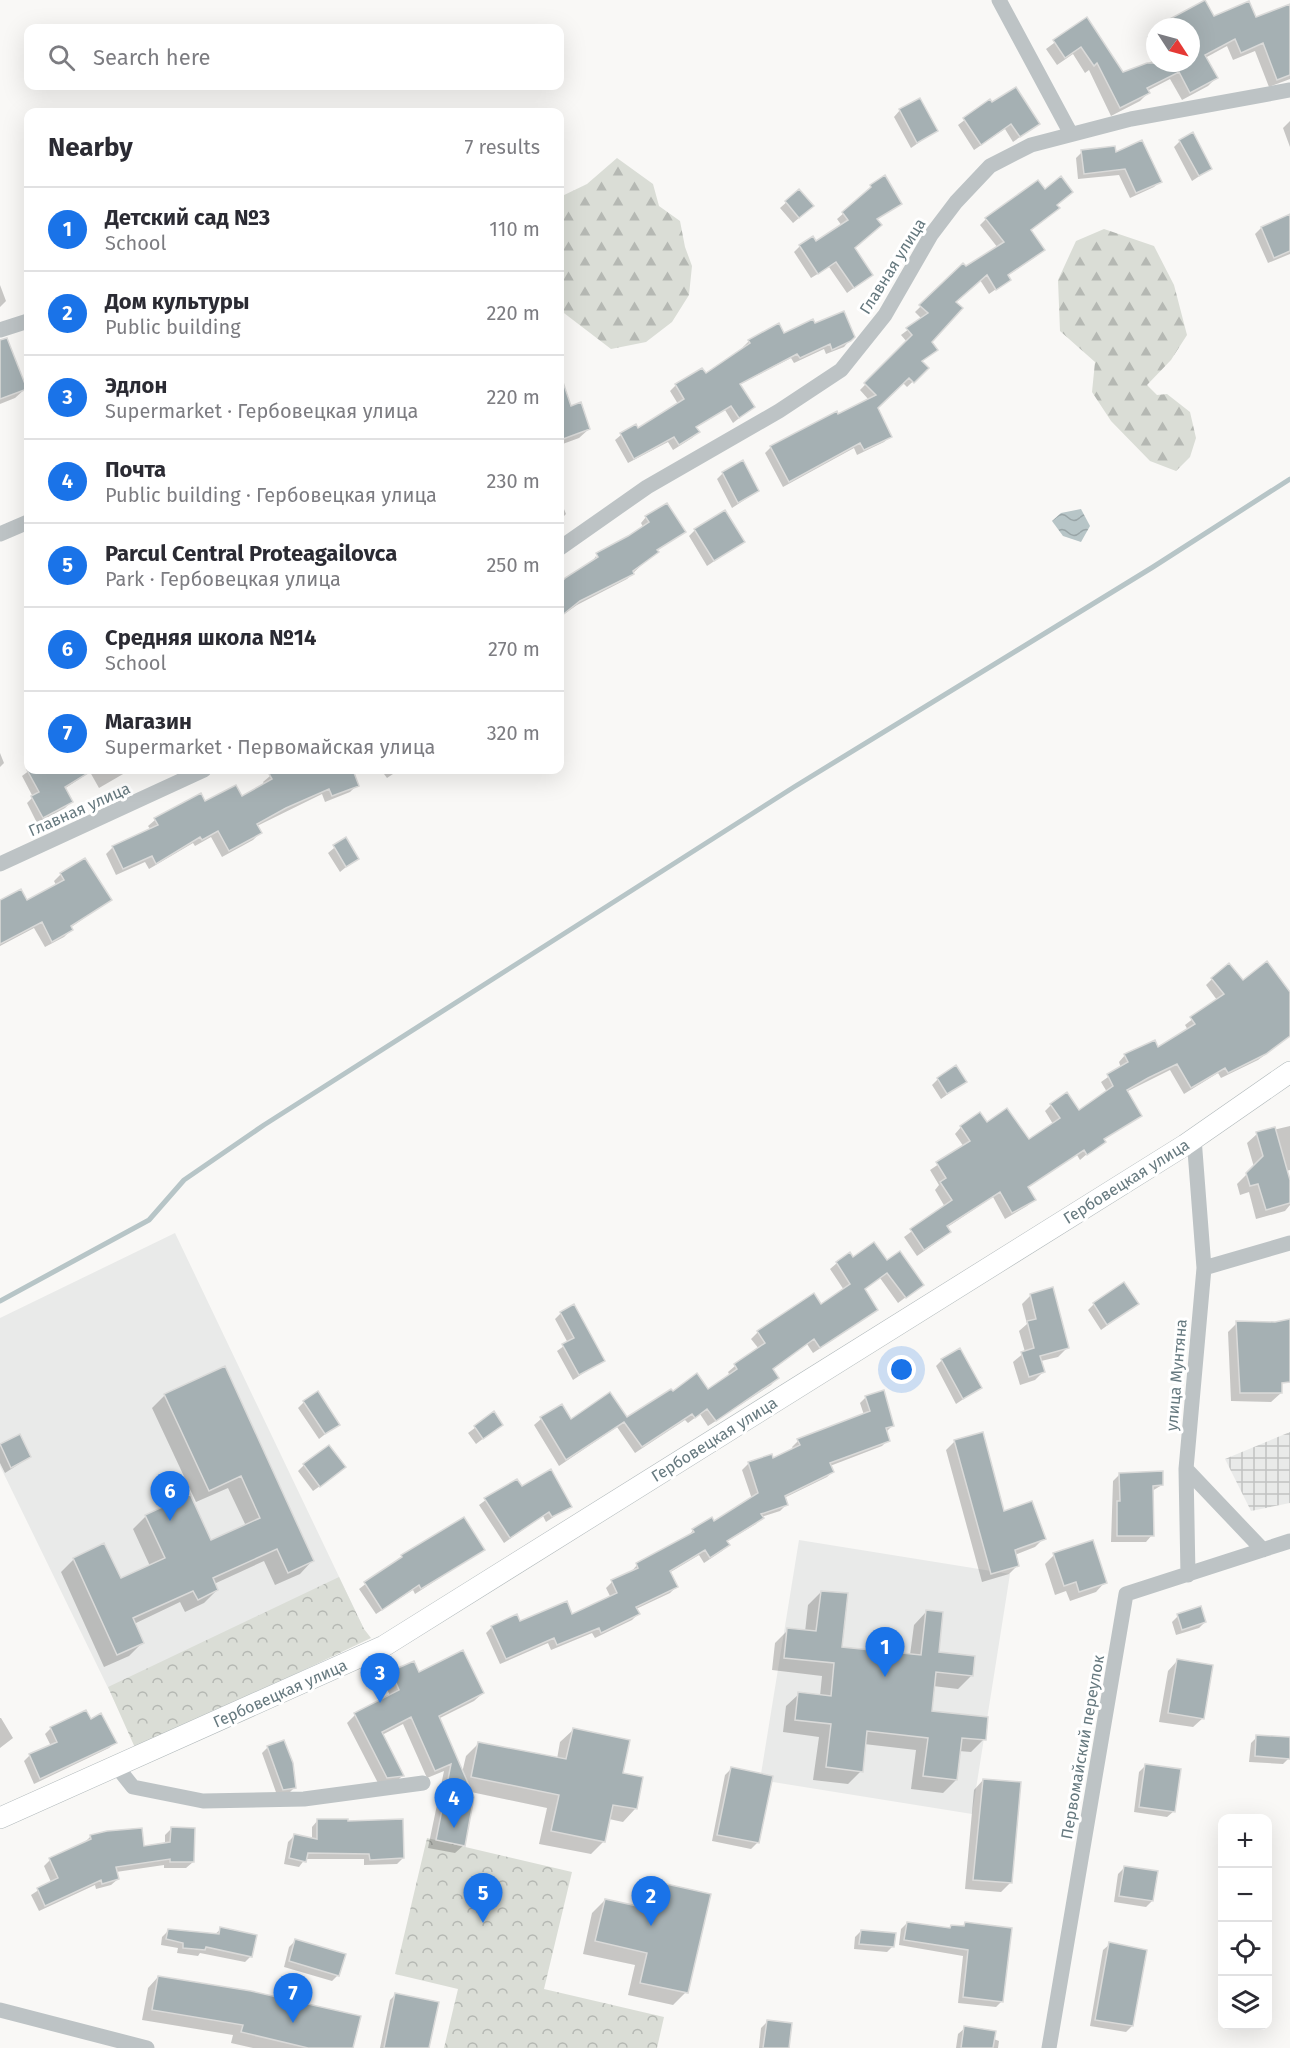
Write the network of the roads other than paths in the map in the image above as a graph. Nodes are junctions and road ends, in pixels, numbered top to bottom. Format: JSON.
{"nodes":[{"id":1,"x":999,"y":0,"type":"edge"},
{"id":2,"x":1290,"y":90,"type":"edge"},
{"id":3,"x":1071,"y":134,"type":"junction"},
{"id":4,"x":24,"y":322,"type":"edge"},
{"id":5,"x":0,"y":330,"type":"edge"},
{"id":6,"x":24,"y":524,"type":"edge"},
{"id":7,"x":0,"y":534,"type":"edge"},
{"id":8,"x":564,"y":545,"type":"edge"},
{"id":9,"x":195,"y":774,"type":"edge"},
{"id":10,"x":0,"y":864,"type":"edge"},
{"id":11,"x":1290,"y":1072,"type":"edge"},
{"id":12,"x":1194,"y":1138,"type":"junction"},
{"id":13,"x":1290,"y":1243,"type":"edge"},
{"id":14,"x":1204,"y":1268,"type":"junction"},
{"id":15,"x":1186,"y":1469,"type":"junction"},
{"id":16,"x":1290,"y":1541,"type":"edge"},
{"id":17,"x":1263,"y":1550,"type":"junction"},
{"id":18,"x":1188,"y":1575,"type":"junction"},
{"id":19,"x":117,"y":1767,"type":"junction"},
{"id":20,"x":423,"y":1783,"type":"dead end"},
{"id":21,"x":0,"y":1818,"type":"edge"},
{"id":22,"x":0,"y":2010,"type":"edge"},
{"id":23,"x":147,"y":2048,"type":"edge"},
{"id":24,"x":1049,"y":2048,"type":"edge"}],
"edges":[{"from":1,"to":3,"type":"street"},
{"from":2,"to":3,"type":"street","name":"Главная улица"},
{"from":3,"to":8,"type":"street","name":"Главная улица"},
{"from":4,"to":5,"type":"street"},
{"from":6,"to":7,"type":"street"},
{"from":9,"to":10,"type":"street","name":"Главная улица"},
{"from":11,"to":12,"type":"street","name":"Гербовецкая улица"},
{"from":12,"to":14,"type":"street","name":"улица Мунтяна"},
{"from":12,"to":19,"type":"street","name":"Гербовецкая улица"},
{"from":13,"to":14,"type":"street"},
{"from":14,"to":15,"type":"street","name":"улица Мунтяна"},
{"from":15,"to":17,"type":"street"},
{"from":15,"to":18,"type":"street","name":"улица Мунтяна"},
{"from":16,"to":17,"type":"street","name":"Первомайский переулок"},
{"from":17,"to":18,"type":"street","name":"Первомайский переулок"},
{"from":18,"to":24,"type":"street","name":"Первомайский переулок"},
{"from":19,"to":20,"type":"street"},
{"from":19,"to":21,"type":"street","name":"Гербовецкая улица"},
{"from":22,"to":23,"type":"street"}]}
